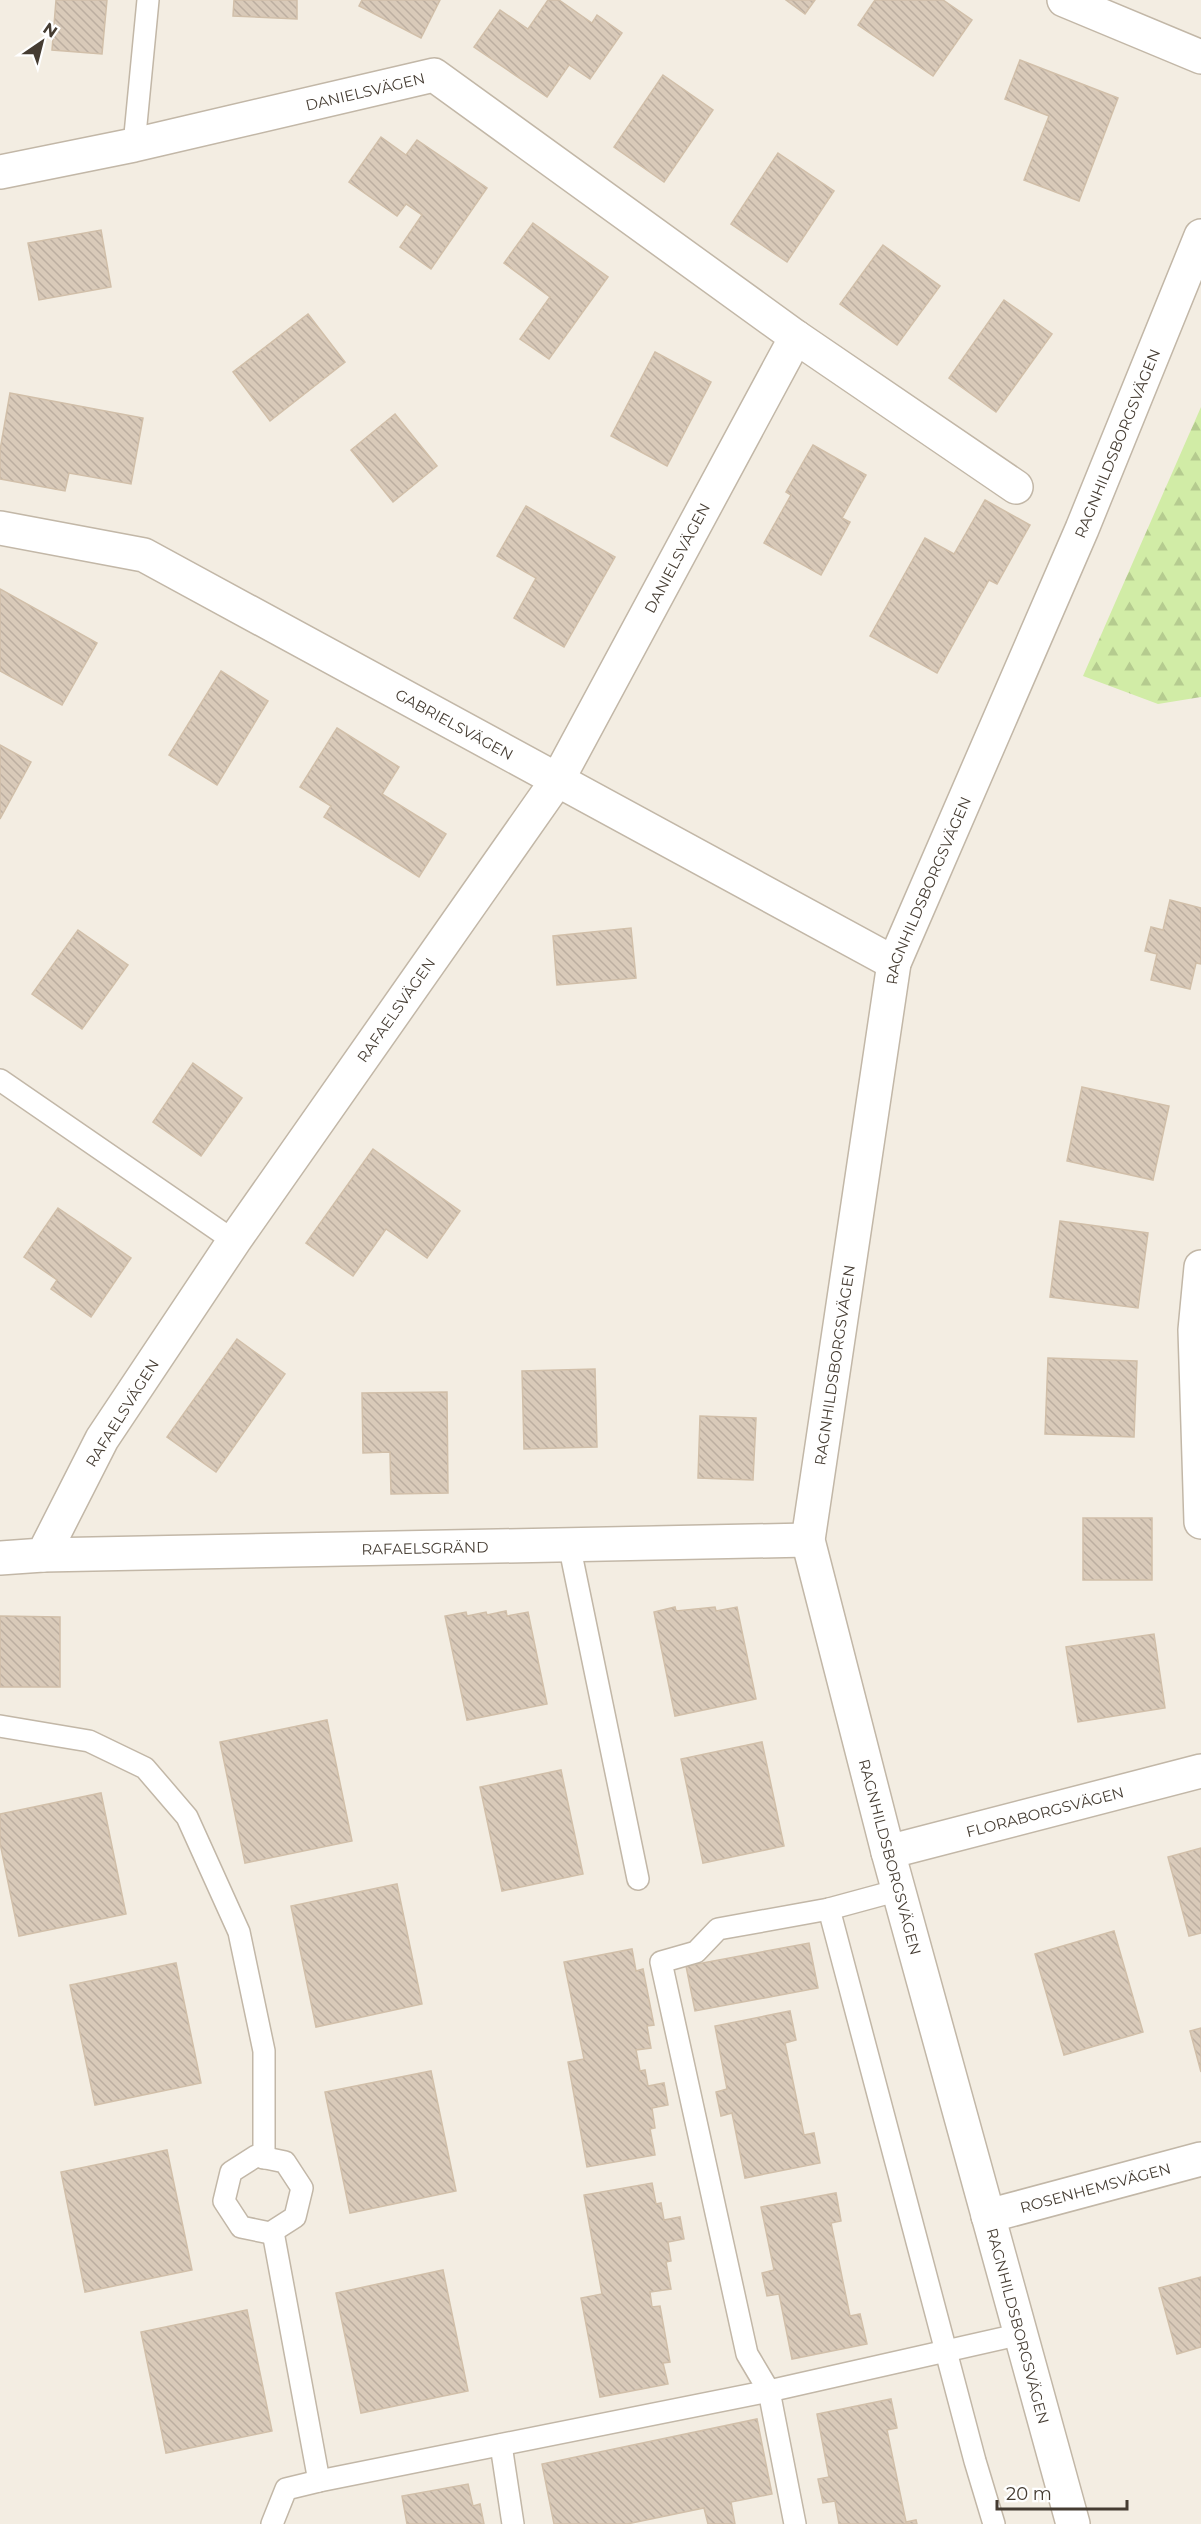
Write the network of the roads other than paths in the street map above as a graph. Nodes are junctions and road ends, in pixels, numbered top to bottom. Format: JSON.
{"nodes":[{"id":1,"x":148,"y":0,"type":"edge"},
{"id":2,"x":1064,"y":0,"type":"edge"},
{"id":3,"x":1201,"y":57,"type":"edge"},
{"id":4,"x":134,"y":145,"type":"junction"},
{"id":5,"x":0,"y":172,"type":"edge"},
{"id":6,"x":1201,"y":236,"type":"edge"},
{"id":7,"x":796,"y":338,"type":"junction"},
{"id":8,"x":1016,"y":488,"type":"dead end"},
{"id":9,"x":0,"y":528,"type":"edge"},
{"id":10,"x":558,"y":779,"type":"junction"},
{"id":11,"x":894,"y":963,"type":"junction"},
{"id":12,"x":0,"y":1080,"type":"edge"},
{"id":13,"x":234,"y":1241,"type":"junction"},
{"id":14,"x":1201,"y":1267,"type":"edge"},
{"id":15,"x":1201,"y":1522,"type":"edge"},
{"id":16,"x":808,"y":1540,"type":"junction"},
{"id":17,"x":569,"y":1544,"type":"junction"},
{"id":18,"x":44,"y":1556,"type":"junction"},
{"id":19,"x":0,"y":1558,"type":"edge"},
{"id":20,"x":0,"y":1726,"type":"edge"},
{"id":21,"x":1201,"y":1771,"type":"edge"},
{"id":22,"x":888,"y":1852,"type":"junction"},
{"id":23,"x":638,"y":1878,"type":"dead end"},
{"id":24,"x":899,"y":1890,"type":"junction"},
{"id":25,"x":830,"y":1909,"type":"junction"},
{"id":26,"x":264,"y":2158,"type":"junction"},
{"id":27,"x":1201,"y":2159,"type":"edge"},
{"id":28,"x":988,"y":2216,"type":"junction"},
{"id":29,"x":273,"y":2232,"type":"junction"},
{"id":30,"x":1021,"y":2334,"type":"junction"},
{"id":31,"x":946,"y":2351,"type":"junction"},
{"id":32,"x":769,"y":2391,"type":"junction"},
{"id":33,"x":501,"y":2445,"type":"junction"},
{"id":34,"x":319,"y":2481,"type":"junction"},
{"id":35,"x":272,"y":2524,"type":"edge"},
{"id":36,"x":513,"y":2524,"type":"edge"},
{"id":37,"x":795,"y":2524,"type":"edge"},
{"id":38,"x":994,"y":2524,"type":"edge"},
{"id":39,"x":1073,"y":2524,"type":"edge"}],
"edges":[{"from":1,"to":4,"type":"lane"},
{"from":2,"to":3,"type":"street"},
{"from":4,"to":5,"type":"street","name":"DANIELSVÄGEN"},
{"from":4,"to":7,"type":"street","name":"DANIELSVÄGEN"},
{"from":6,"to":11,"type":"street","name":"RAGNHILDSBORGSVÄGEN"},
{"from":7,"to":8,"type":"street","name":"DANIELSVÄGEN"},
{"from":7,"to":10,"type":"street","name":"DANIELSVÄGEN"},
{"from":9,"to":10,"type":"street","name":"GABRIELSVÄGEN"},
{"from":10,"to":11,"type":"street","name":"GABRIELSVÄGEN"},
{"from":10,"to":13,"type":"street","name":"RAFAELSVÄGEN"},
{"from":11,"to":16,"type":"street","name":"RAGNHILDSBORGSVÄGEN"},
{"from":12,"to":13,"type":"lane"},
{"from":13,"to":18,"type":"street","name":"RAFAELSVÄGEN"},
{"from":14,"to":15,"type":"street"},
{"from":16,"to":17,"type":"street","name":"RAFAELSGRÄND"},
{"from":16,"to":22,"type":"street","name":"RAGNHILDSBORGSVÄGEN"},
{"from":17,"to":18,"type":"street","name":"RAFAELSGRÄND"},
{"from":17,"to":23,"type":"lane"},
{"from":18,"to":19,"type":"street"},
{"from":20,"to":26,"type":"lane"},
{"from":21,"to":22,"type":"street","name":"FLORABORGSVÄGEN"},
{"from":22,"to":24,"type":"street","name":"RAGNHILDSBORGSVÄGEN"},
{"from":24,"to":25,"type":"lane"},
{"from":24,"to":28,"type":"street","name":"RAGNHILDSBORGSVÄGEN"},
{"from":25,"to":31,"type":"lane"},
{"from":25,"to":32,"type":"lane"},
{"from":26,"to":29,"type":"lane"},
{"from":26,"to":29,"type":"lane"},
{"from":27,"to":28,"type":"street","name":"ROSENHEMSVÄGEN"},
{"from":28,"to":30,"type":"street","name":"RAGNHILDSBORGSVÄGEN"},
{"from":29,"to":34,"type":"lane"},
{"from":30,"to":31,"type":"lane"},
{"from":30,"to":39,"type":"street","name":"RAGNHILDSBORGSVÄGEN"},
{"from":31,"to":32,"type":"lane"},
{"from":31,"to":38,"type":"lane"},
{"from":32,"to":33,"type":"lane"},
{"from":32,"to":37,"type":"lane"},
{"from":33,"to":34,"type":"lane"},
{"from":33,"to":36,"type":"lane"},
{"from":34,"to":35,"type":"lane"}]}
